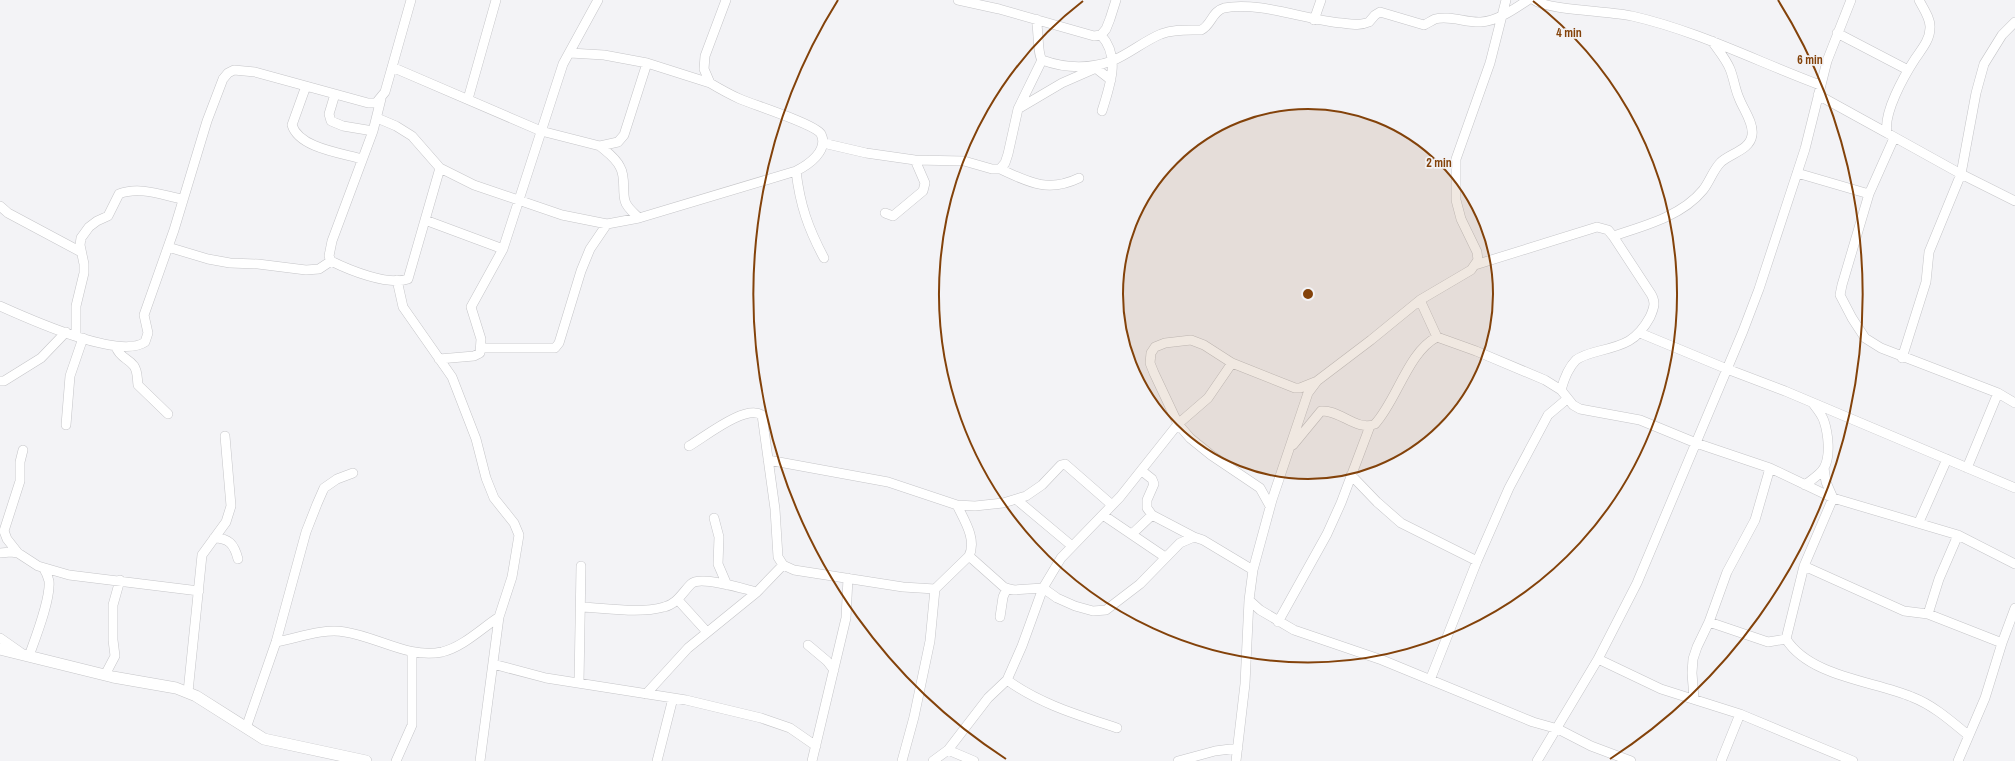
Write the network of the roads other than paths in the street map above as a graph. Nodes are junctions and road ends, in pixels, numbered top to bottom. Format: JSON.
{"nodes":[{"id":1,"x":411,"y":0,"type":"edge"},
{"id":2,"x":496,"y":0,"type":"edge"},
{"id":3,"x":598,"y":0,"type":"edge"},
{"id":4,"x":726,"y":0,"type":"edge"},
{"id":5,"x":958,"y":0,"type":"edge"},
{"id":6,"x":1116,"y":0,"type":"edge"},
{"id":7,"x":1321,"y":0,"type":"edge"},
{"id":8,"x":1534,"y":0,"type":"edge"},
{"id":9,"x":1851,"y":0,"type":"edge"},
{"id":10,"x":1918,"y":0,"type":"edge"},
{"id":11,"x":1506,"y":2,"type":"edge"},
{"id":12,"x":1524,"y":2,"type":"edge"},
{"id":13,"x":1224,"y":4,"type":"edge"},
{"id":14,"x":1502,"y":16,"type":"junction"},
{"id":15,"x":1036,"y":19,"type":"junction"},
{"id":16,"x":1314,"y":20,"type":"junction"},
{"id":17,"x":2015,"y":22,"type":"edge"},
{"id":18,"x":1837,"y":33,"type":"junction"},
{"id":19,"x":1101,"y":35,"type":"junction"},
{"id":20,"x":1712,"y":41,"type":"junction"},
{"id":21,"x":570,"y":53,"type":"junction"},
{"id":22,"x":1042,"y":60,"type":"junction"},
{"id":23,"x":1112,"y":60,"type":"junction"},
{"id":24,"x":647,"y":63,"type":"junction"},
{"id":25,"x":392,"y":67,"type":"junction"},
{"id":26,"x":1094,"y":67,"type":"junction"},
{"id":27,"x":1908,"y":70,"type":"junction"},
{"id":28,"x":1111,"y":80,"type":"junction"},
{"id":29,"x":710,"y":84,"type":"junction"},
{"id":30,"x":306,"y":86,"type":"junction"},
{"id":31,"x":1820,"y":86,"type":"junction"},
{"id":32,"x":335,"y":94,"type":"junction"},
{"id":33,"x":1818,"y":95,"type":"junction"},
{"id":34,"x":381,"y":99,"type":"junction"},
{"id":35,"x":468,"y":99,"type":"junction"},
{"id":36,"x":1018,"y":109,"type":"junction"},
{"id":37,"x":1102,"y":111,"type":"dead end"},
{"id":38,"x":377,"y":118,"type":"junction"},
{"id":39,"x":373,"y":131,"type":"junction"},
{"id":40,"x":541,"y":131,"type":"junction"},
{"id":41,"x":1890,"y":136,"type":"junction"},
{"id":42,"x":823,"y":144,"type":"junction"},
{"id":43,"x":600,"y":146,"type":"junction"},
{"id":44,"x":362,"y":159,"type":"junction"},
{"id":45,"x":915,"y":160,"type":"junction"},
{"id":46,"x":440,"y":168,"type":"junction"},
{"id":47,"x":1000,"y":169,"type":"junction"},
{"id":48,"x":796,"y":171,"type":"junction"},
{"id":49,"x":1797,"y":173,"type":"junction"},
{"id":50,"x":1961,"y":174,"type":"junction"},
{"id":51,"x":1079,"y":178,"type":"dead end"},
{"id":52,"x":1869,"y":194,"type":"junction"},
{"id":53,"x":182,"y":199,"type":"junction"},
{"id":54,"x":520,"y":201,"type":"junction"},
{"id":55,"x":2015,"y":201,"type":"edge"},
{"id":56,"x":0,"y":206,"type":"edge"},
{"id":57,"x":885,"y":213,"type":"dead end"},
{"id":58,"x":639,"y":218,"type":"junction"},
{"id":59,"x":425,"y":220,"type":"junction"},
{"id":60,"x":607,"y":224,"type":"junction"},
{"id":61,"x":1613,"y":236,"type":"junction"},
{"id":62,"x":168,"y":247,"type":"junction"},
{"id":63,"x":503,"y":250,"type":"junction"},
{"id":64,"x":81,"y":252,"type":"junction"},
{"id":65,"x":824,"y":258,"type":"dead end"},
{"id":66,"x":331,"y":261,"type":"junction"},
{"id":67,"x":1475,"y":265,"type":"junction"},
{"id":68,"x":397,"y":280,"type":"junction"},
{"id":69,"x":1420,"y":300,"type":"junction"},
{"id":70,"x":0,"y":306,"type":"edge"},
{"id":71,"x":66,"y":332,"type":"junction"},
{"id":72,"x":1640,"y":333,"type":"junction"},
{"id":73,"x":80,"y":336,"type":"junction"},
{"id":74,"x":1437,"y":337,"type":"junction"},
{"id":75,"x":116,"y":347,"type":"junction"},
{"id":76,"x":482,"y":348,"type":"junction"},
{"id":77,"x":1902,"y":358,"type":"junction"},
{"id":78,"x":439,"y":359,"type":"junction"},
{"id":79,"x":1232,"y":363,"type":"junction"},
{"id":80,"x":1727,"y":369,"type":"junction"},
{"id":81,"x":0,"y":381,"type":"edge"},
{"id":82,"x":1317,"y":381,"type":"junction"},
{"id":83,"x":1561,"y":390,"type":"junction"},
{"id":84,"x":1998,"y":394,"type":"junction"},
{"id":85,"x":1567,"y":399,"type":"junction"},
{"id":86,"x":1812,"y":403,"type":"junction"},
{"id":87,"x":2015,"y":403,"type":"edge"},
{"id":88,"x":168,"y":414,"type":"dead end"},
{"id":89,"x":1178,"y":424,"type":"junction"},
{"id":90,"x":66,"y":425,"type":"dead end"},
{"id":91,"x":1370,"y":426,"type":"junction"},
{"id":92,"x":225,"y":436,"type":"dead end"},
{"id":93,"x":1696,"y":443,"type":"junction"},
{"id":94,"x":689,"y":446,"type":"dead end"},
{"id":95,"x":1290,"y":448,"type":"junction"},
{"id":96,"x":23,"y":450,"type":"dead end"},
{"id":97,"x":1947,"y":459,"type":"junction"},
{"id":98,"x":768,"y":460,"type":"junction"},
{"id":99,"x":1770,"y":468,"type":"junction"},
{"id":100,"x":1824,"y":468,"type":"junction"},
{"id":101,"x":1967,"y":468,"type":"junction"},
{"id":102,"x":1142,"y":471,"type":"junction"},
{"id":103,"x":353,"y":473,"type":"dead end"},
{"id":104,"x":1351,"y":475,"type":"junction"},
{"id":105,"x":1805,"y":485,"type":"junction"},
{"id":106,"x":2015,"y":488,"type":"edge"},
{"id":107,"x":1833,"y":498,"type":"junction"},
{"id":108,"x":1017,"y":500,"type":"junction"},
{"id":109,"x":957,"y":505,"type":"junction"},
{"id":110,"x":1112,"y":506,"type":"junction"},
{"id":111,"x":1270,"y":506,"type":"junction"},
{"id":112,"x":1103,"y":515,"type":"junction"},
{"id":113,"x":1152,"y":515,"type":"junction"},
{"id":114,"x":714,"y":518,"type":"dead end"},
{"id":115,"x":1919,"y":522,"type":"junction"},
{"id":116,"x":1132,"y":534,"type":"junction"},
{"id":117,"x":1958,"y":535,"type":"junction"},
{"id":118,"x":1194,"y":537,"type":"junction"},
{"id":119,"x":214,"y":538,"type":"junction"},
{"id":120,"x":1072,"y":546,"type":"junction"},
{"id":121,"x":0,"y":553,"type":"edge"},
{"id":122,"x":18,"y":553,"type":"junction"},
{"id":123,"x":969,"y":556,"type":"junction"},
{"id":124,"x":1165,"y":557,"type":"junction"},
{"id":125,"x":238,"y":559,"type":"dead end"},
{"id":126,"x":1477,"y":561,"type":"junction"},
{"id":127,"x":2015,"y":564,"type":"edge"},
{"id":128,"x":783,"y":565,"type":"junction"},
{"id":129,"x":582,"y":566,"type":"dead end"},
{"id":130,"x":1804,"y":566,"type":"junction"},
{"id":131,"x":44,"y":569,"type":"junction"},
{"id":132,"x":1253,"y":570,"type":"junction"},
{"id":133,"x":848,"y":578,"type":"junction"},
{"id":134,"x":120,"y":580,"type":"junction"},
{"id":135,"x":727,"y":585,"type":"junction"},
{"id":136,"x":1007,"y":588,"type":"junction"},
{"id":137,"x":1043,"y":588,"type":"junction"},
{"id":138,"x":935,"y":589,"type":"junction"},
{"id":139,"x":199,"y":591,"type":"junction"},
{"id":140,"x":757,"y":592,"type":"junction"},
{"id":141,"x":678,"y":600,"type":"junction"},
{"id":142,"x":1249,"y":600,"type":"junction"},
{"id":143,"x":581,"y":607,"type":"junction"},
{"id":144,"x":2015,"y":608,"type":"edge"},
{"id":145,"x":1928,"y":614,"type":"junction"},
{"id":146,"x":1000,"y":616,"type":"dead end"},
{"id":147,"x":499,"y":617,"type":"junction"},
{"id":148,"x":1278,"y":622,"type":"junction"},
{"id":149,"x":1709,"y":622,"type":"junction"},
{"id":150,"x":707,"y":632,"type":"junction"},
{"id":151,"x":0,"y":638,"type":"edge"},
{"id":152,"x":1786,"y":639,"type":"junction"},
{"id":153,"x":276,"y":642,"type":"junction"},
{"id":154,"x":2002,"y":643,"type":"junction"},
{"id":155,"x":808,"y":645,"type":"dead end"},
{"id":156,"x":0,"y":649,"type":"edge"},
{"id":157,"x":412,"y":652,"type":"junction"},
{"id":158,"x":27,"y":656,"type":"junction"},
{"id":159,"x":1598,"y":659,"type":"junction"},
{"id":160,"x":493,"y":664,"type":"junction"},
{"id":161,"x":834,"y":670,"type":"junction"},
{"id":162,"x":105,"y":675,"type":"junction"},
{"id":163,"x":1007,"y":680,"type":"junction"},
{"id":164,"x":1430,"y":680,"type":"junction"},
{"id":165,"x":579,"y":683,"type":"junction"},
{"id":166,"x":188,"y":692,"type":"junction"},
{"id":167,"x":646,"y":694,"type":"junction"},
{"id":168,"x":673,"y":698,"type":"junction"},
{"id":169,"x":1694,"y":699,"type":"junction"},
{"id":170,"x":1740,"y":714,"type":"junction"},
{"id":171,"x":246,"y":728,"type":"junction"},
{"id":172,"x":1117,"y":728,"type":"dead end"},
{"id":173,"x":1558,"y":729,"type":"junction"},
{"id":174,"x":1968,"y":736,"type":"junction"},
{"id":175,"x":816,"y":746,"type":"junction"},
{"id":176,"x":1238,"y":748,"type":"junction"},
{"id":177,"x":948,"y":750,"type":"junction"},
{"id":178,"x":366,"y":761,"type":"edge"},
{"id":179,"x":396,"y":761,"type":"edge"},
{"id":180,"x":480,"y":761,"type":"edge"},
{"id":181,"x":657,"y":761,"type":"edge"},
{"id":182,"x":812,"y":761,"type":"edge"},
{"id":183,"x":902,"y":761,"type":"edge"},
{"id":184,"x":933,"y":761,"type":"edge"},
{"id":185,"x":974,"y":761,"type":"edge"},
{"id":186,"x":1178,"y":761,"type":"edge"},
{"id":187,"x":1236,"y":761,"type":"edge"},
{"id":188,"x":1537,"y":761,"type":"edge"},
{"id":189,"x":1631,"y":761,"type":"edge"},
{"id":190,"x":1721,"y":761,"type":"edge"},
{"id":191,"x":1853,"y":761,"type":"edge"},
{"id":192,"x":1958,"y":761,"type":"edge"}],
"edges":[{"from":1,"to":25,"type":"street"},
{"from":2,"to":35,"type":"street"},
{"from":3,"to":21,"type":"street"},
{"from":4,"to":29,"type":"street"},
{"from":5,"to":15,"type":"street"},
{"from":6,"to":19,"type":"street"},
{"from":7,"to":16,"type":"street"},
{"from":8,"to":20,"type":"street"},
{"from":9,"to":18,"type":"street"},
{"from":10,"to":27,"type":"street"},
{"from":11,"to":12,"type":"street"},
{"from":11,"to":14,"type":"street"},
{"from":12,"to":14,"type":"street"},
{"from":13,"to":16,"type":"street"},
{"from":13,"to":23,"type":"street"},
{"from":14,"to":16,"type":"street"},
{"from":14,"to":67,"type":"street"},
{"from":15,"to":19,"type":"street"},
{"from":15,"to":22,"type":"street"},
{"from":17,"to":50,"type":"street"},
{"from":18,"to":27,"type":"street"},
{"from":18,"to":31,"type":"street"},
{"from":19,"to":23,"type":"street"},
{"from":20,"to":31,"type":"street"},
{"from":20,"to":61,"type":"street"},
{"from":21,"to":24,"type":"street"},
{"from":21,"to":40,"type":"street"},
{"from":22,"to":26,"type":"street"},
{"from":22,"to":36,"type":"street"},
{"from":23,"to":26,"type":"street"},
{"from":23,"to":28,"type":"street"},
{"from":24,"to":29,"type":"street"},
{"from":24,"to":43,"type":"street"},
{"from":25,"to":34,"type":"street"},
{"from":25,"to":35,"type":"street"},
{"from":26,"to":28,"type":"street"},
{"from":26,"to":36,"type":"street"},
{"from":27,"to":41,"type":"street"},
{"from":28,"to":37,"type":"street"},
{"from":29,"to":42,"type":"street"},
{"from":30,"to":32,"type":"street"},
{"from":30,"to":44,"type":"street"},
{"from":30,"to":53,"type":"street"},
{"from":31,"to":33,"type":"street"},
{"from":32,"to":34,"type":"street"},
{"from":32,"to":39,"type":"street"},
{"from":33,"to":41,"type":"street"},
{"from":33,"to":49,"type":"street"},
{"from":34,"to":38,"type":"street"},
{"from":35,"to":40,"type":"street"},
{"from":36,"to":47,"type":"street"},
{"from":38,"to":39,"type":"street"},
{"from":38,"to":46,"type":"street"},
{"from":39,"to":44,"type":"street"},
{"from":40,"to":43,"type":"street"},
{"from":40,"to":54,"type":"street"},
{"from":41,"to":50,"type":"street"},
{"from":41,"to":52,"type":"street"},
{"from":42,"to":45,"type":"street"},
{"from":42,"to":48,"type":"street"},
{"from":43,"to":58,"type":"street"},
{"from":44,"to":66,"type":"street"},
{"from":45,"to":47,"type":"street"},
{"from":45,"to":57,"type":"street"},
{"from":46,"to":54,"type":"street"},
{"from":46,"to":59,"type":"street"},
{"from":47,"to":51,"type":"street"},
{"from":48,"to":58,"type":"street"},
{"from":48,"to":65,"type":"street"},
{"from":49,"to":52,"type":"street"},
{"from":49,"to":80,"type":"street"},
{"from":50,"to":55,"type":"street"},
{"from":50,"to":77,"type":"street"},
{"from":52,"to":77,"type":"street"},
{"from":53,"to":62,"type":"street"},
{"from":53,"to":64,"type":"street"},
{"from":54,"to":60,"type":"street"},
{"from":54,"to":63,"type":"street"},
{"from":56,"to":64,"type":"street"},
{"from":58,"to":60,"type":"street"},
{"from":59,"to":63,"type":"street"},
{"from":59,"to":68,"type":"street"},
{"from":60,"to":76,"type":"street"},
{"from":61,"to":67,"type":"street"},
{"from":61,"to":72,"type":"street"},
{"from":62,"to":66,"type":"street"},
{"from":62,"to":75,"type":"street"},
{"from":63,"to":76,"type":"street"},
{"from":64,"to":73,"type":"street"},
{"from":66,"to":68,"type":"street"},
{"from":67,"to":69,"type":"street"},
{"from":68,"to":78,"type":"street"},
{"from":69,"to":74,"type":"street"},
{"from":69,"to":82,"type":"street"},
{"from":70,"to":71,"type":"street"},
{"from":71,"to":73,"type":"street"},
{"from":71,"to":81,"type":"street"},
{"from":72,"to":80,"type":"street"},
{"from":72,"to":83,"type":"street"},
{"from":73,"to":75,"type":"street"},
{"from":73,"to":90,"type":"street"},
{"from":74,"to":83,"type":"street"},
{"from":74,"to":91,"type":"street"},
{"from":75,"to":88,"type":"street"},
{"from":76,"to":78,"type":"street"},
{"from":77,"to":84,"type":"street"},
{"from":78,"to":147,"type":"street"},
{"from":79,"to":82,"type":"street"},
{"from":79,"to":89,"type":"street"},
{"from":79,"to":89,"type":"street"},
{"from":80,"to":86,"type":"street"},
{"from":80,"to":93,"type":"street"},
{"from":82,"to":95,"type":"street"},
{"from":83,"to":85,"type":"street"},
{"from":84,"to":87,"type":"street"},
{"from":84,"to":101,"type":"street"},
{"from":85,"to":93,"type":"street"},
{"from":85,"to":126,"type":"street"},
{"from":86,"to":97,"type":"street"},
{"from":86,"to":100,"type":"street"},
{"from":89,"to":102,"type":"street"},
{"from":89,"to":111,"type":"street"},
{"from":91,"to":95,"type":"street"},
{"from":91,"to":104,"type":"street"},
{"from":92,"to":119,"type":"street"},
{"from":93,"to":99,"type":"street"},
{"from":93,"to":159,"type":"street"},
{"from":94,"to":98,"type":"street"},
{"from":95,"to":111,"type":"street"},
{"from":96,"to":122,"type":"street"},
{"from":97,"to":101,"type":"street"},
{"from":97,"to":115,"type":"street"},
{"from":98,"to":109,"type":"street"},
{"from":98,"to":128,"type":"street"},
{"from":99,"to":105,"type":"street"},
{"from":99,"to":149,"type":"street"},
{"from":100,"to":105,"type":"street"},
{"from":100,"to":107,"type":"street"},
{"from":101,"to":106,"type":"street"},
{"from":102,"to":110,"type":"street"},
{"from":102,"to":113,"type":"street"},
{"from":103,"to":153,"type":"street"},
{"from":104,"to":126,"type":"street"},
{"from":104,"to":148,"type":"street"},
{"from":105,"to":107,"type":"street"},
{"from":107,"to":115,"type":"street"},
{"from":107,"to":130,"type":"street"},
{"from":108,"to":109,"type":"street"},
{"from":108,"to":110,"type":"street"},
{"from":108,"to":120,"type":"street"},
{"from":109,"to":123,"type":"street"},
{"from":110,"to":112,"type":"street"},
{"from":111,"to":132,"type":"street"},
{"from":112,"to":116,"type":"street"},
{"from":112,"to":120,"type":"street"},
{"from":113,"to":116,"type":"street"},
{"from":113,"to":118,"type":"street"},
{"from":114,"to":135,"type":"street"},
{"from":115,"to":117,"type":"street"},
{"from":116,"to":124,"type":"street"},
{"from":117,"to":127,"type":"street"},
{"from":117,"to":145,"type":"street"},
{"from":118,"to":124,"type":"street"},
{"from":118,"to":132,"type":"street"},
{"from":119,"to":125,"type":"street"},
{"from":119,"to":139,"type":"street"},
{"from":120,"to":137,"type":"street"},
{"from":121,"to":122,"type":"street"},
{"from":122,"to":131,"type":"street"},
{"from":123,"to":136,"type":"street"},
{"from":123,"to":138,"type":"street"},
{"from":124,"to":137,"type":"street"},
{"from":126,"to":164,"type":"street"},
{"from":128,"to":133,"type":"street"},
{"from":128,"to":140,"type":"street"},
{"from":129,"to":143,"type":"street"},
{"from":130,"to":145,"type":"street"},
{"from":130,"to":152,"type":"street"},
{"from":131,"to":134,"type":"street"},
{"from":131,"to":158,"type":"street"},
{"from":132,"to":142,"type":"street"},
{"from":133,"to":138,"type":"street"},
{"from":133,"to":161,"type":"street"},
{"from":134,"to":139,"type":"street"},
{"from":134,"to":162,"type":"street"},
{"from":135,"to":140,"type":"street"},
{"from":135,"to":141,"type":"street"},
{"from":136,"to":137,"type":"street"},
{"from":136,"to":146,"type":"street"},
{"from":137,"to":163,"type":"street"},
{"from":138,"to":183,"type":"street"},
{"from":139,"to":166,"type":"street"},
{"from":140,"to":150,"type":"street"},
{"from":141,"to":143,"type":"street"},
{"from":141,"to":150,"type":"street"},
{"from":142,"to":148,"type":"street"},
{"from":142,"to":176,"type":"street"},
{"from":143,"to":165,"type":"street"},
{"from":144,"to":154,"type":"street"},
{"from":145,"to":154,"type":"street"},
{"from":147,"to":157,"type":"street"},
{"from":147,"to":160,"type":"street"},
{"from":148,"to":164,"type":"street"},
{"from":149,"to":152,"type":"street"},
{"from":149,"to":169,"type":"street"},
{"from":150,"to":167,"type":"street"},
{"from":151,"to":158,"type":"street"},
{"from":152,"to":174,"type":"street"},
{"from":153,"to":157,"type":"street"},
{"from":153,"to":171,"type":"street"},
{"from":154,"to":174,"type":"street"},
{"from":155,"to":161,"type":"street"},
{"from":156,"to":158,"type":"street"},
{"from":157,"to":179,"type":"street"},
{"from":158,"to":162,"type":"street"},
{"from":159,"to":169,"type":"street"},
{"from":159,"to":173,"type":"street"},
{"from":160,"to":165,"type":"street"},
{"from":160,"to":180,"type":"street"},
{"from":161,"to":175,"type":"street"},
{"from":162,"to":166,"type":"street"},
{"from":163,"to":172,"type":"street"},
{"from":163,"to":177,"type":"street"},
{"from":164,"to":173,"type":"street"},
{"from":165,"to":167,"type":"street"},
{"from":166,"to":171,"type":"street"},
{"from":167,"to":168,"type":"street"},
{"from":168,"to":175,"type":"street"},
{"from":168,"to":181,"type":"street"},
{"from":169,"to":170,"type":"street"},
{"from":170,"to":190,"type":"street"},
{"from":170,"to":191,"type":"street"},
{"from":171,"to":178,"type":"street"},
{"from":173,"to":188,"type":"street"},
{"from":173,"to":189,"type":"street"},
{"from":174,"to":192,"type":"street"},
{"from":175,"to":182,"type":"street"},
{"from":176,"to":186,"type":"street"},
{"from":176,"to":187,"type":"street"},
{"from":177,"to":184,"type":"street"},
{"from":177,"to":185,"type":"street"}]}
